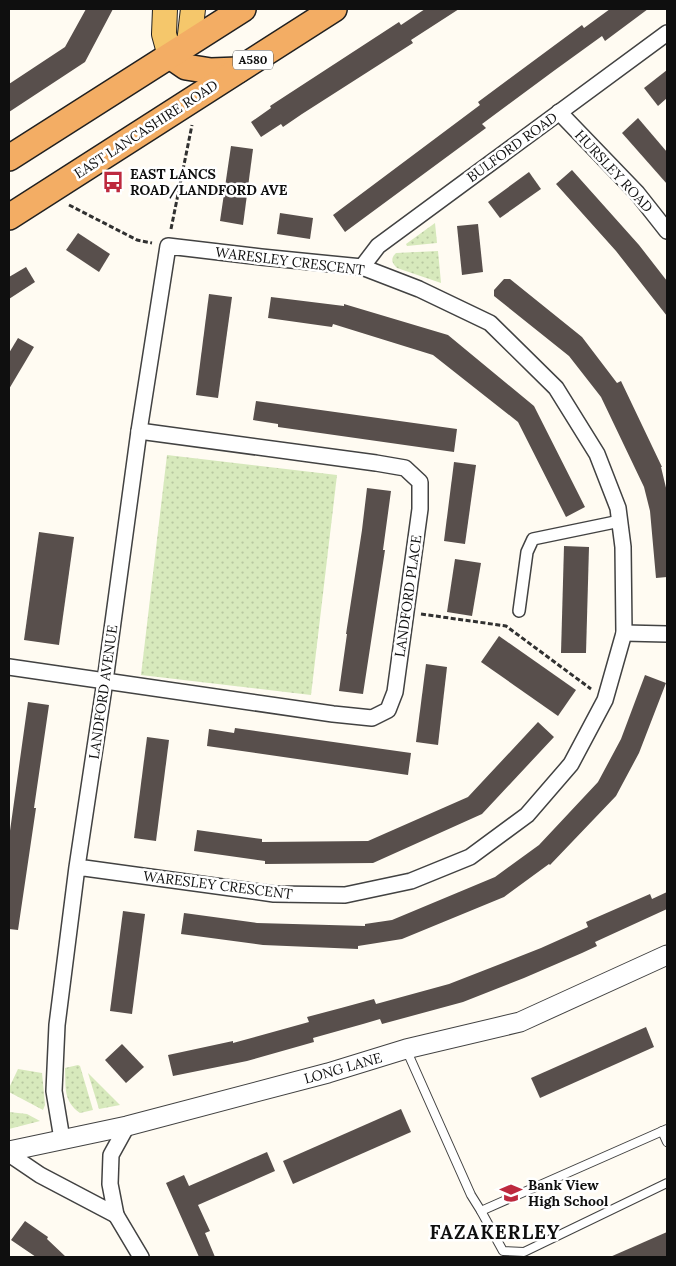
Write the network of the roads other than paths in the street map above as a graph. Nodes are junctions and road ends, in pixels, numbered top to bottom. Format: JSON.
{"nodes":[{"id":1,"x":165,"y":9,"type":"edge"},
{"id":2,"x":193,"y":9,"type":"edge"},
{"id":3,"x":243,"y":9,"type":"edge"},
{"id":4,"x":334,"y":9,"type":"edge"},
{"id":5,"x":667,"y":33,"type":"edge"},
{"id":6,"x":182,"y":55,"type":"junction"},
{"id":7,"x":238,"y":70,"type":"junction"},
{"id":8,"x":173,"y":112,"type":"junction"},
{"id":9,"x":559,"y":112,"type":"junction"},
{"id":10,"x":9,"y":158,"type":"edge"},
{"id":11,"x":9,"y":217,"type":"edge"},
{"id":12,"x":667,"y":231,"type":"edge"},
{"id":13,"x":168,"y":246,"type":"joint"},
{"id":14,"x":362,"y":267,"type":"junction"},
{"id":15,"x":139,"y":431,"type":"junction"},
{"id":16,"x":620,"y":521,"type":"junction"},
{"id":17,"x":519,"y":611,"type":"dead end"},
{"id":18,"x":624,"y":632,"type":"junction"},
{"id":19,"x":667,"y":634,"type":"edge"},
{"id":20,"x":9,"y":667,"type":"edge"},
{"id":21,"x":105,"y":681,"type":"junction"},
{"id":22,"x":78,"y":867,"type":"junction"},
{"id":23,"x":667,"y":955,"type":"edge"},
{"id":24,"x":406,"y":1049,"type":"junction"},
{"id":25,"x":127,"y":1126,"type":"junction"},
{"id":26,"x":665,"y":1130,"type":"edge"},
{"id":27,"x":62,"y":1139,"type":"junction"},
{"id":28,"x":667,"y":1142,"type":"edge"},
{"id":29,"x":9,"y":1153,"type":"edge"},
{"id":30,"x":667,"y":1183,"type":"edge"},
{"id":31,"x":481,"y":1211,"type":"junction"},
{"id":32,"x":116,"y":1215,"type":"junction"},
{"id":33,"x":142,"y":1257,"type":"edge"}],
"edges":[{"from":1,"to":6,"type":"main road"},
{"from":2,"to":6,"type":"main road"},
{"from":3,"to":6,"type":"highway"},
{"from":4,"to":7,"type":"highway","name":"EAST LANCASHIRE ROAD","number":"A580"},
{"from":5,"to":9,"type":"street","name":"BULFORD ROAD"},
{"from":6,"to":7,"type":"highway"},
{"from":6,"to":8,"type":"highway"},
{"from":6,"to":10,"type":"highway"},
{"from":7,"to":8,"type":"highway","name":"EAST LANCASHIRE ROAD","number":"A580"},
{"from":8,"to":11,"type":"highway","name":"EAST LANCASHIRE ROAD","number":"A580"},
{"from":9,"to":12,"type":"street","name":"HURSLEY ROAD"},
{"from":9,"to":14,"type":"street","name":"BULFORD ROAD"},
{"from":13,"to":14,"type":"street","name":"WARESLEY CRESCENT"},
{"from":13,"to":15,"type":"street","name":"LANDFORD AVENUE"},
{"from":14,"to":16,"type":"street","name":"WARESLEY CRESCENT"},
{"from":15,"to":21,"type":"street","name":"LANDFORD AVENUE"},
{"from":15,"to":21,"type":"street","name":"LANDFORD PLACE"},
{"from":16,"to":17,"type":"street"},
{"from":16,"to":18,"type":"street","name":"WARESLEY CRESCENT"},
{"from":18,"to":19,"type":"street"},
{"from":18,"to":22,"type":"street","name":"WARESLEY CRESCENT"},
{"from":20,"to":21,"type":"street","name":"LANDFORD PLACE"},
{"from":21,"to":22,"type":"street","name":"LANDFORD AVENUE"},
{"from":22,"to":27,"type":"street","name":"LANDFORD AVENUE"},
{"from":23,"to":24,"type":"street","name":"LONG LANE"},
{"from":24,"to":25,"type":"street","name":"LONG LANE"},
{"from":24,"to":31,"type":"lane"},
{"from":25,"to":27,"type":"street","name":"LONG LANE"},
{"from":25,"to":32,"type":"street"},
{"from":26,"to":28,"type":"lane"},
{"from":26,"to":31,"type":"lane"},
{"from":27,"to":29,"type":"street","name":"LONG LANE"},
{"from":29,"to":32,"type":"street"},
{"from":30,"to":31,"type":"lane"},
{"from":32,"to":33,"type":"street"}]}
